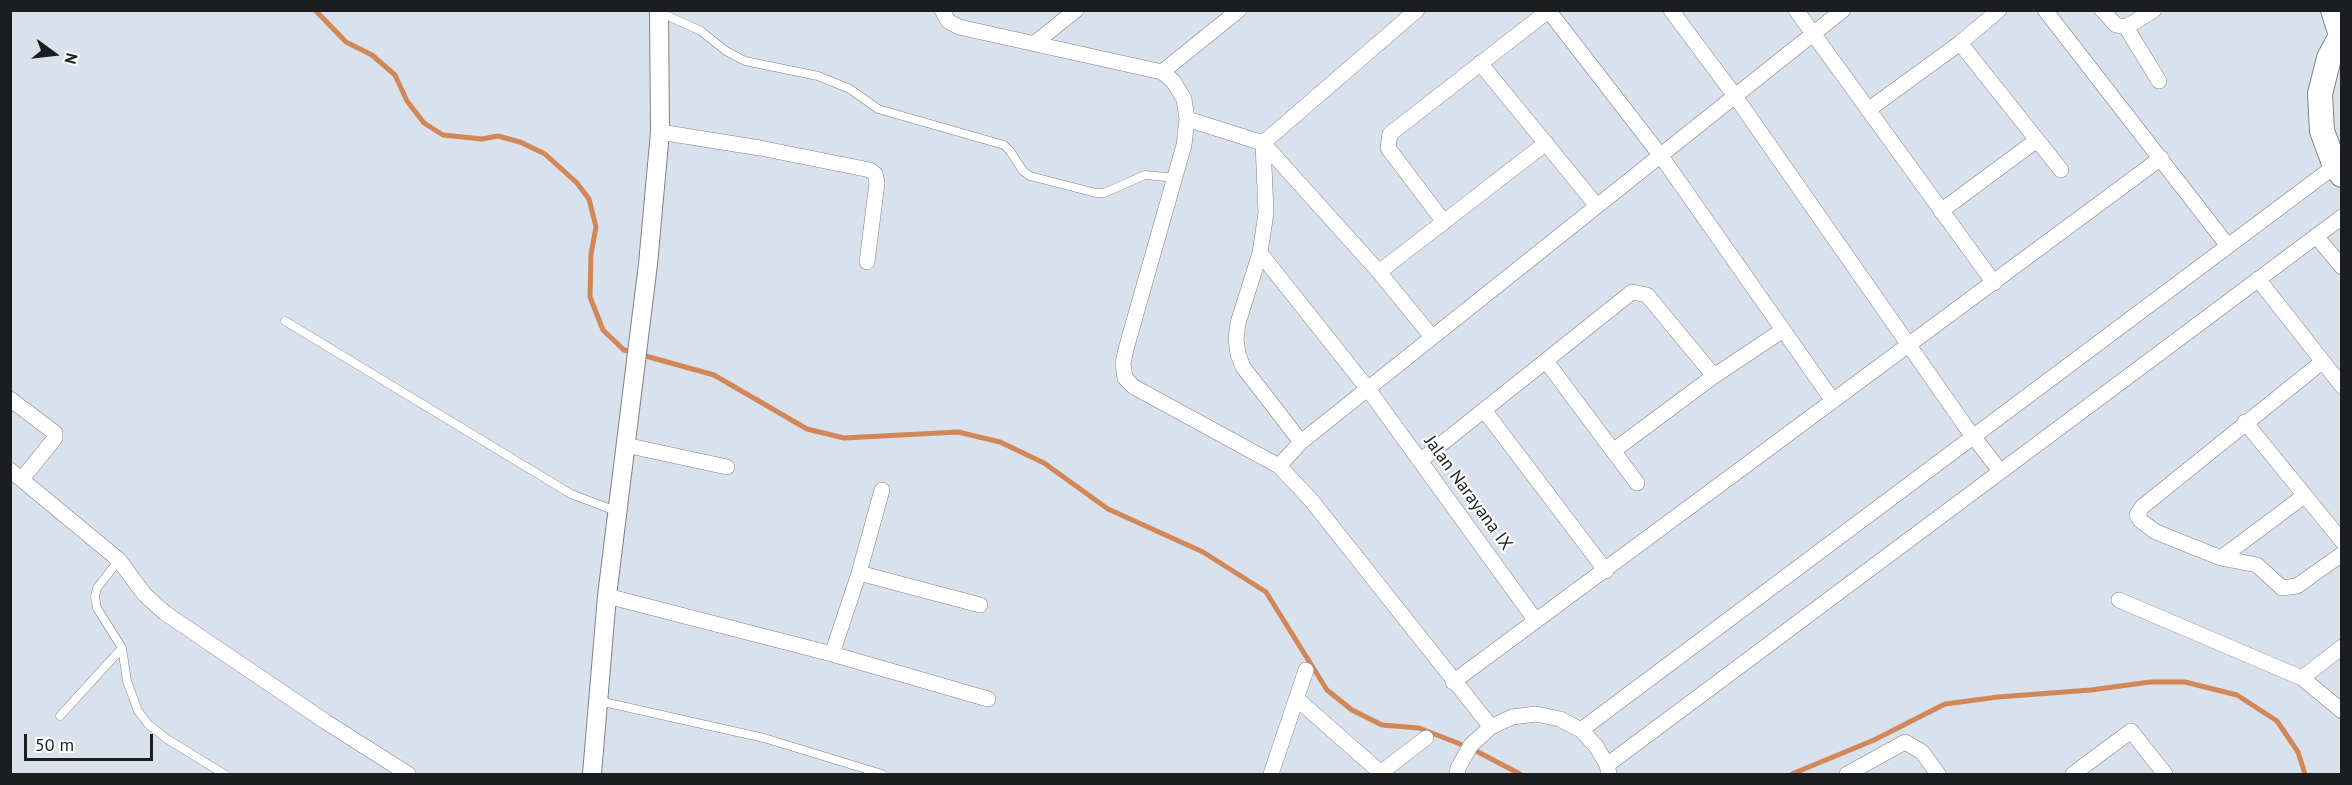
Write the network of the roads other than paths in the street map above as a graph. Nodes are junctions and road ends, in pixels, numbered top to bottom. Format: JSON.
{"nodes":[{"id":1,"x":1076,"y":10,"type":"edge"},
{"id":2,"x":1239,"y":10,"type":"edge"},
{"id":3,"x":1417,"y":10,"type":"edge"},
{"id":4,"x":1671,"y":10,"type":"edge"},
{"id":5,"x":1796,"y":10,"type":"edge"},
{"id":6,"x":1844,"y":10,"type":"edge"},
{"id":7,"x":1999,"y":10,"type":"edge"},
{"id":8,"x":2045,"y":10,"type":"edge"},
{"id":9,"x":2102,"y":10,"type":"edge"},
{"id":10,"x":2154,"y":10,"type":"edge"},
{"id":11,"x":2333,"y":10,"type":"edge"},
{"id":12,"x":659,"y":11,"type":"edge"},
{"id":13,"x":943,"y":11,"type":"edge"},
{"id":14,"x":1548,"y":11,"type":"edge"},
{"id":15,"x":2126,"y":27,"type":"junction"},
{"id":16,"x":1813,"y":34,"type":"junction"},
{"id":17,"x":2341,"y":34,"type":"edge"},
{"id":18,"x":1035,"y":43,"type":"junction"},
{"id":19,"x":1960,"y":43,"type":"junction"},
{"id":20,"x":1480,"y":63,"type":"junction"},
{"id":21,"x":1162,"y":72,"type":"junction"},
{"id":22,"x":2159,"y":81,"type":"dead end"},
{"id":23,"x":1735,"y":96,"type":"junction"},
{"id":24,"x":1868,"y":110,"type":"junction"},
{"id":25,"x":1187,"y":118,"type":"junction"},
{"id":26,"x":660,"y":132,"type":"junction"},
{"id":27,"x":2037,"y":140,"type":"junction"},
{"id":28,"x":1263,"y":143,"type":"junction"},
{"id":29,"x":1546,"y":143,"type":"junction"},
{"id":30,"x":1661,"y":156,"type":"junction"},
{"id":31,"x":2161,"y":158,"type":"junction"},
{"id":32,"x":2061,"y":170,"type":"dead end"},
{"id":33,"x":2338,"y":171,"type":"edge"},
{"id":34,"x":1176,"y":178,"type":"junction"},
{"id":35,"x":1597,"y":206,"type":"junction"},
{"id":36,"x":1941,"y":210,"type":"junction"},
{"id":37,"x":2342,"y":217,"type":"edge"},
{"id":38,"x":1444,"y":222,"type":"junction"},
{"id":39,"x":2316,"y":236,"type":"junction"},
{"id":40,"x":2228,"y":246,"type":"junction"},
{"id":41,"x":1260,"y":253,"type":"junction"},
{"id":42,"x":867,"y":262,"type":"dead end"},
{"id":43,"x":2342,"y":267,"type":"edge"},
{"id":44,"x":1379,"y":272,"type":"junction"},
{"id":45,"x":2258,"y":279,"type":"junction"},
{"id":46,"x":1994,"y":283,"type":"junction"},
{"id":47,"x":285,"y":321,"type":"dead end"},
{"id":48,"x":1783,"y":330,"type":"junction"},
{"id":49,"x":1432,"y":337,"type":"junction"},
{"id":50,"x":1910,"y":345,"type":"junction"},
{"id":51,"x":1546,"y":361,"type":"junction"},
{"id":52,"x":2322,"y":362,"type":"junction"},
{"id":53,"x":1713,"y":376,"type":"junction"},
{"id":54,"x":2342,"y":386,"type":"edge"},
{"id":55,"x":1368,"y":389,"type":"junction"},
{"id":56,"x":10,"y":399,"type":"edge"},
{"id":57,"x":1833,"y":401,"type":"junction"},
{"id":58,"x":1484,"y":410,"type":"junction"},
{"id":59,"x":2245,"y":422,"type":"junction"},
{"id":60,"x":1973,"y":437,"type":"junction"},
{"id":61,"x":1301,"y":442,"type":"junction"},
{"id":62,"x":625,"y":445,"type":"junction"},
{"id":63,"x":1613,"y":452,"type":"junction"},
{"id":64,"x":1420,"y":461,"type":"junction"},
{"id":65,"x":1279,"y":466,"type":"junction"},
{"id":66,"x":727,"y":467,"type":"dead end"},
{"id":67,"x":2000,"y":471,"type":"junction"},
{"id":68,"x":16,"y":475,"type":"edge"},
{"id":69,"x":1637,"y":483,"type":"dead end"},
{"id":70,"x":882,"y":490,"type":"dead end"},
{"id":71,"x":2304,"y":496,"type":"junction"},
{"id":72,"x":616,"y":511,"type":"junction"},
{"id":73,"x":2342,"y":541,"type":"edge"},
{"id":74,"x":2342,"y":554,"type":"edge"},
{"id":75,"x":2221,"y":558,"type":"junction"},
{"id":76,"x":119,"y":560,"type":"junction"},
{"id":77,"x":1606,"y":571,"type":"junction"},
{"id":78,"x":859,"y":573,"type":"junction"},
{"id":79,"x":607,"y":596,"type":"junction"},
{"id":80,"x":2119,"y":600,"type":"dead end"},
{"id":81,"x":980,"y":605,"type":"dead end"},
{"id":82,"x":1536,"y":621,"type":"junction"},
{"id":83,"x":2342,"y":646,"type":"edge"},
{"id":84,"x":122,"y":648,"type":"junction"},
{"id":85,"x":832,"y":654,"type":"junction"},
{"id":86,"x":1306,"y":670,"type":"dead end"},
{"id":87,"x":2302,"y":678,"type":"junction"},
{"id":88,"x":1453,"y":682,"type":"junction"},
{"id":89,"x":988,"y":699,"type":"dead end"},
{"id":90,"x":1297,"y":699,"type":"junction"},
{"id":91,"x":597,"y":700,"type":"junction"},
{"id":92,"x":2342,"y":711,"type":"edge"},
{"id":93,"x":60,"y":716,"type":"dead end"},
{"id":94,"x":1491,"y":727,"type":"junction"},
{"id":95,"x":1581,"y":730,"type":"junction"},
{"id":96,"x":1426,"y":738,"type":"dead end"},
{"id":97,"x":1608,"y":770,"type":"edge"},
{"id":98,"x":1274,"y":773,"type":"edge"},
{"id":99,"x":224,"y":774,"type":"edge"},
{"id":100,"x":408,"y":774,"type":"edge"},
{"id":101,"x":592,"y":774,"type":"edge"},
{"id":102,"x":882,"y":774,"type":"edge"},
{"id":103,"x":1380,"y":774,"type":"edge"},
{"id":104,"x":1457,"y":774,"type":"edge"},
{"id":105,"x":1847,"y":774,"type":"edge"},
{"id":106,"x":1938,"y":774,"type":"edge"},
{"id":107,"x":2073,"y":774,"type":"edge"},
{"id":108,"x":2165,"y":774,"type":"edge"}],
"edges":[{"from":1,"to":18,"type":"street"},
{"from":2,"to":21,"type":"street"},
{"from":3,"to":28,"type":"street"},
{"from":4,"to":23,"type":"street"},
{"from":5,"to":16,"type":"street"},
{"from":6,"to":16,"type":"street"},
{"from":7,"to":19,"type":"street"},
{"from":8,"to":31,"type":"street"},
{"from":9,"to":15,"type":"street"},
{"from":10,"to":15,"type":"street"},
{"from":11,"to":17,"type":"main road"},
{"from":12,"to":26,"type":"street"},
{"from":12,"to":34,"type":"lane"},
{"from":13,"to":18,"type":"street"},
{"from":14,"to":20,"type":"street"},
{"from":14,"to":30,"type":"street"},
{"from":15,"to":22,"type":"street"},
{"from":16,"to":23,"type":"street"},
{"from":16,"to":24,"type":"street"},
{"from":17,"to":33,"type":"main road"},
{"from":18,"to":21,"type":"street"},
{"from":19,"to":24,"type":"street"},
{"from":19,"to":27,"type":"street"},
{"from":20,"to":29,"type":"street"},
{"from":20,"to":38,"type":"street"},
{"from":21,"to":25,"type":"street"},
{"from":23,"to":30,"type":"street"},
{"from":23,"to":50,"type":"street"},
{"from":24,"to":36,"type":"street"},
{"from":25,"to":28,"type":"street"},
{"from":25,"to":34,"type":"street"},
{"from":26,"to":42,"type":"street"},
{"from":26,"to":62,"type":"street"},
{"from":27,"to":32,"type":"street"},
{"from":27,"to":36,"type":"street"},
{"from":28,"to":41,"type":"street"},
{"from":28,"to":44,"type":"street"},
{"from":29,"to":35,"type":"street"},
{"from":29,"to":38,"type":"street"},
{"from":30,"to":35,"type":"street"},
{"from":30,"to":48,"type":"street"},
{"from":31,"to":40,"type":"street"},
{"from":31,"to":46,"type":"street"},
{"from":33,"to":40,"type":"street"},
{"from":34,"to":65,"type":"street"},
{"from":35,"to":49,"type":"street"},
{"from":36,"to":46,"type":"street"},
{"from":37,"to":39,"type":"street"},
{"from":38,"to":44,"type":"street"},
{"from":39,"to":43,"type":"street"},
{"from":39,"to":45,"type":"street"},
{"from":40,"to":60,"type":"street"},
{"from":41,"to":55,"type":"street","name":"Jalan Narayana IX"},
{"from":41,"to":61,"type":"street"},
{"from":44,"to":49,"type":"street"},
{"from":45,"to":52,"type":"street"},
{"from":45,"to":67,"type":"street"},
{"from":46,"to":50,"type":"street"},
{"from":47,"to":72,"type":"lane"},
{"from":48,"to":53,"type":"street"},
{"from":48,"to":57,"type":"street"},
{"from":49,"to":55,"type":"street"},
{"from":50,"to":57,"type":"street"},
{"from":50,"to":60,"type":"street"},
{"from":51,"to":53,"type":"street"},
{"from":51,"to":58,"type":"street"},
{"from":51,"to":63,"type":"street"},
{"from":52,"to":54,"type":"street"},
{"from":52,"to":59,"type":"street"},
{"from":53,"to":63,"type":"street"},
{"from":55,"to":61,"type":"street"},
{"from":55,"to":64,"type":"street","name":"Jalan Narayana IX"},
{"from":56,"to":68,"type":"street"},
{"from":57,"to":77,"type":"street"},
{"from":58,"to":64,"type":"street"},
{"from":58,"to":77,"type":"street"},
{"from":59,"to":71,"type":"street"},
{"from":59,"to":75,"type":"street"},
{"from":60,"to":67,"type":"street"},
{"from":60,"to":95,"type":"street"},
{"from":61,"to":65,"type":"street"},
{"from":62,"to":66,"type":"street"},
{"from":62,"to":72,"type":"street"},
{"from":63,"to":69,"type":"street"},
{"from":64,"to":82,"type":"street","name":"Jalan Narayana IX"},
{"from":65,"to":88,"type":"street"},
{"from":67,"to":97,"type":"street"},
{"from":68,"to":76,"type":"street"},
{"from":70,"to":78,"type":"street"},
{"from":71,"to":73,"type":"street"},
{"from":71,"to":75,"type":"street"},
{"from":72,"to":79,"type":"street"},
{"from":74,"to":75,"type":"street"},
{"from":76,"to":84,"type":"lane"},
{"from":76,"to":100,"type":"street"},
{"from":77,"to":82,"type":"street"},
{"from":78,"to":81,"type":"street"},
{"from":78,"to":85,"type":"street"},
{"from":79,"to":85,"type":"street"},
{"from":79,"to":91,"type":"street"},
{"from":80,"to":87,"type":"street"},
{"from":82,"to":88,"type":"street"},
{"from":83,"to":87,"type":"street"},
{"from":84,"to":93,"type":"lane"},
{"from":84,"to":99,"type":"lane"},
{"from":85,"to":89,"type":"street"},
{"from":86,"to":90,"type":"street"},
{"from":87,"to":92,"type":"street"},
{"from":88,"to":94,"type":"street"},
{"from":90,"to":98,"type":"street"},
{"from":90,"to":103,"type":"street"},
{"from":91,"to":101,"type":"street"},
{"from":91,"to":102,"type":"lane"},
{"from":94,"to":95,"type":"street"},
{"from":94,"to":104,"type":"street"},
{"from":95,"to":97,"type":"street"},
{"from":96,"to":103,"type":"street"},
{"from":105,"to":106,"type":"street"},
{"from":107,"to":108,"type":"street"}]}
